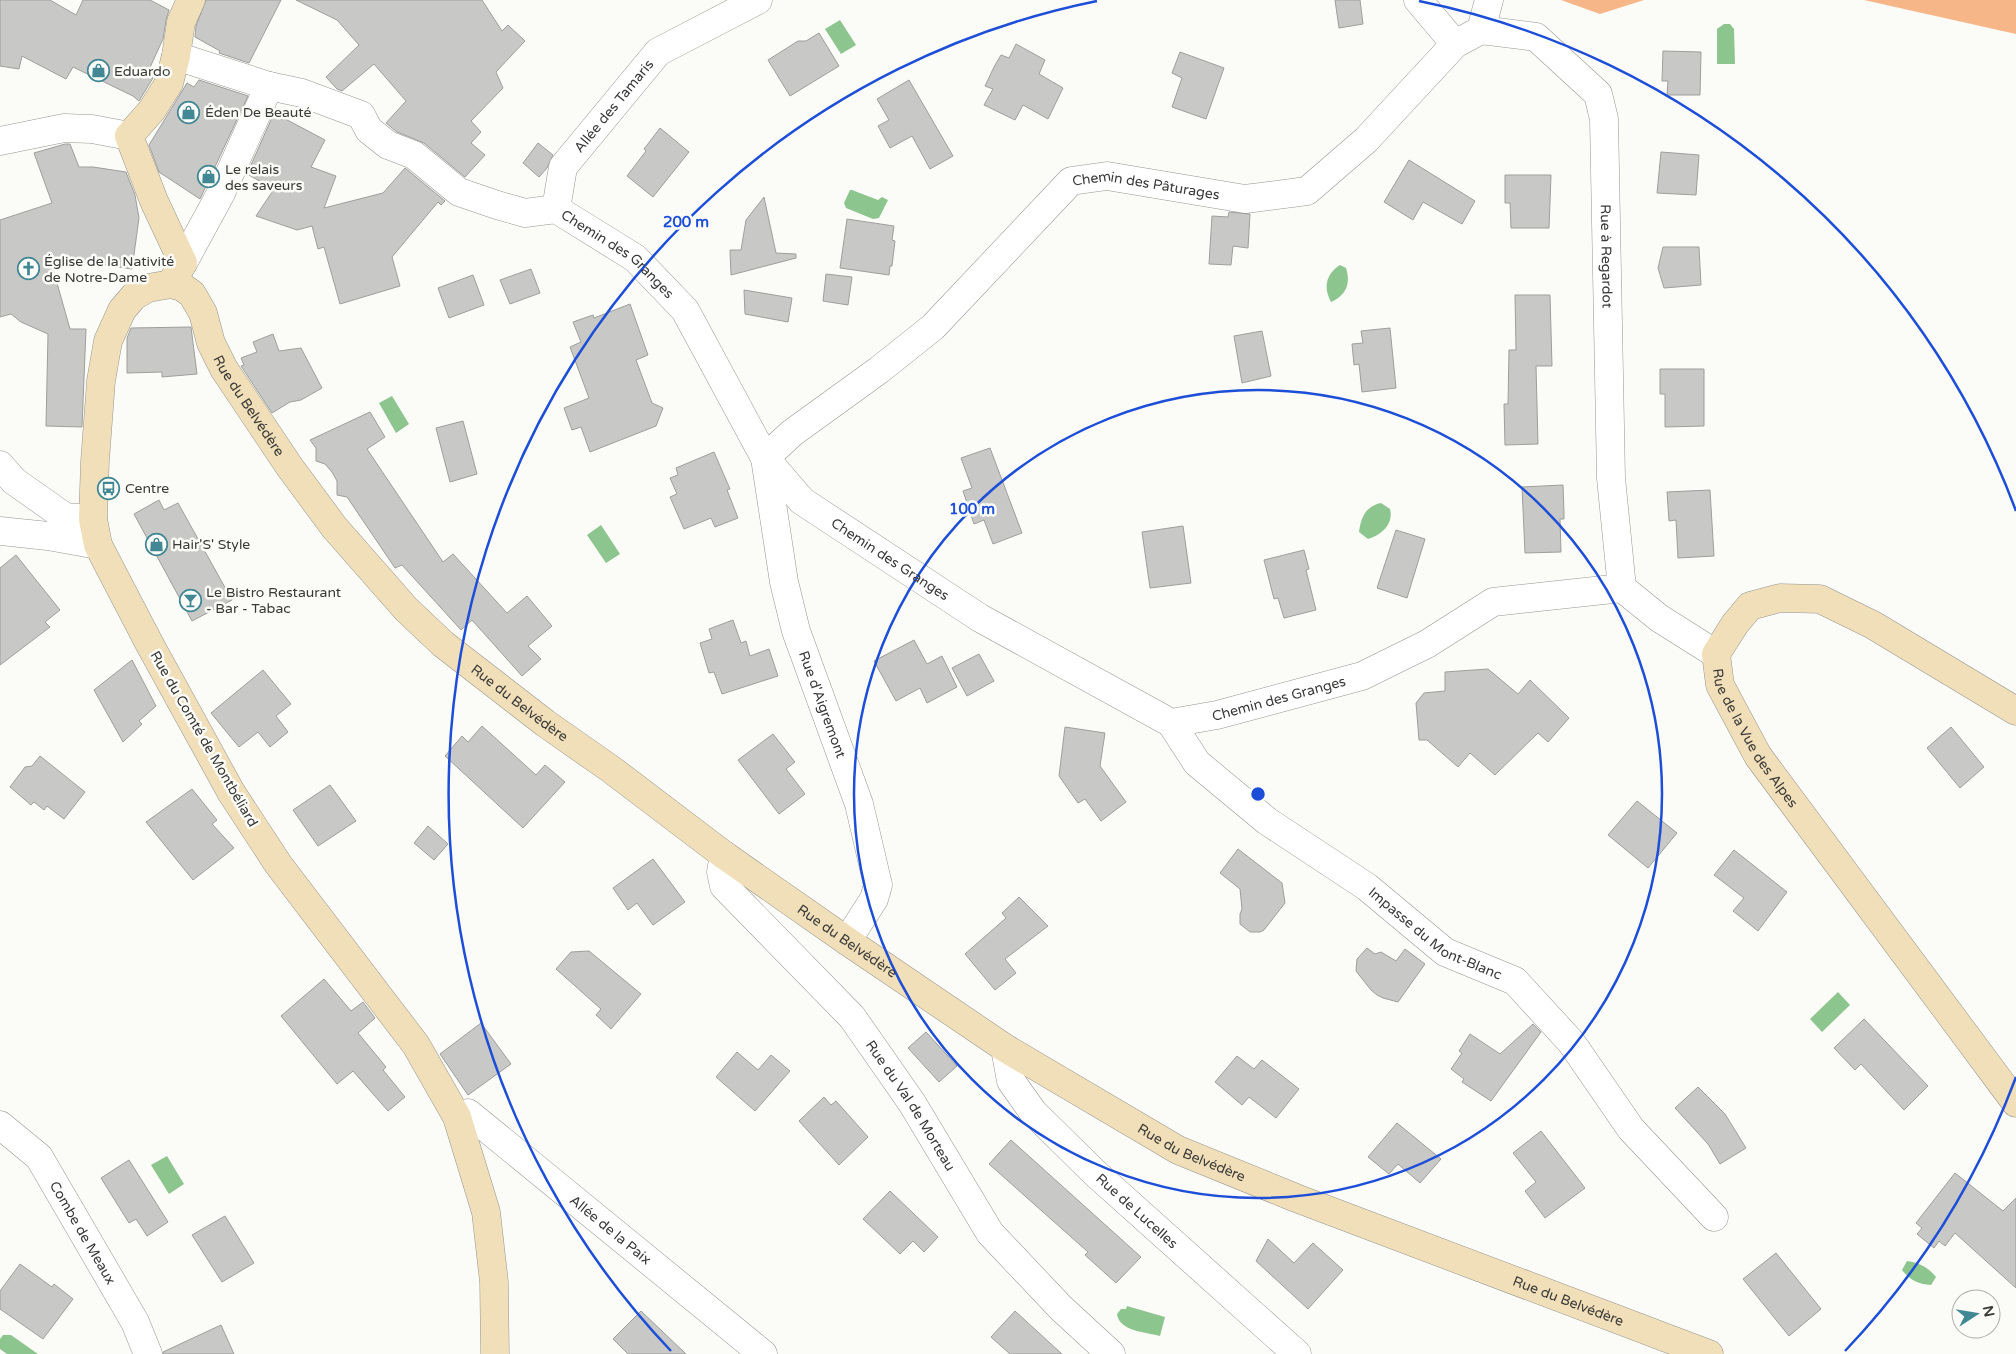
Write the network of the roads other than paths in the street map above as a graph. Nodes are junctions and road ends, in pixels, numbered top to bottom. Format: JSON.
{"nodes":[{"id":1,"x":191,"y":0,"type":"edge"},
{"id":2,"x":758,"y":0,"type":"edge"},
{"id":3,"x":1418,"y":0,"type":"edge"},
{"id":4,"x":1489,"y":0,"type":"edge"},
{"id":5,"x":1481,"y":30,"type":"junction"},
{"id":6,"x":1454,"y":44,"type":"junction"},
{"id":7,"x":176,"y":56,"type":"junction"},
{"id":8,"x":269,"y":86,"type":"junction"},
{"id":9,"x":129,"y":136,"type":"junction"},
{"id":10,"x":0,"y":141,"type":"edge"},
{"id":11,"x":556,"y":209,"type":"junction"},
{"id":12,"x":177,"y":274,"type":"junction"},
{"id":13,"x":766,"y":458,"type":"junction"},
{"id":14,"x":0,"y":465,"type":"edge"},
{"id":15,"x":0,"y":532,"type":"edge"},
{"id":16,"x":95,"y":532,"type":"junction"},
{"id":17,"x":1622,"y":588,"type":"junction"},
{"id":18,"x":1716,"y":654,"type":"junction"},
{"id":19,"x":2016,"y":710,"type":"edge"},
{"id":20,"x":1172,"y":723,"type":"junction"},
{"id":21,"x":724,"y":855,"type":"junction"},
{"id":22,"x":847,"y":941,"type":"junction"},
{"id":23,"x":1005,"y":1048,"type":"junction"},
{"id":24,"x":2016,"y":1103,"type":"edge"},
{"id":25,"x":457,"y":1117,"type":"junction"},
{"id":26,"x":0,"y":1125,"type":"edge"},
{"id":27,"x":1714,"y":1218,"type":"dead end"},
{"id":28,"x":148,"y":1354,"type":"edge"},
{"id":29,"x":494,"y":1354,"type":"edge"},
{"id":30,"x":764,"y":1354,"type":"edge"},
{"id":31,"x":1111,"y":1354,"type":"edge"},
{"id":32,"x":1297,"y":1354,"type":"edge"},
{"id":33,"x":1709,"y":1354,"type":"edge"}],
"edges":[{"from":1,"to":7,"type":"street"},
{"from":2,"to":11,"type":"street","name":"Allée des Tamaris"},
{"from":3,"to":6,"type":"street"},
{"from":4,"to":5,"type":"street"},
{"from":5,"to":6,"type":"street"},
{"from":5,"to":17,"type":"street","name":"Rue à Regardot"},
{"from":6,"to":13,"type":"street","name":"Chemin des Pâturages"},
{"from":7,"to":8,"type":"street","name":"Chemin des Granges"},
{"from":7,"to":9,"type":"street"},
{"from":8,"to":11,"type":"street","name":"Chemin des Granges"},
{"from":8,"to":12,"type":"street"},
{"from":9,"to":10,"type":"street"},
{"from":9,"to":12,"type":"street"},
{"from":11,"to":13,"type":"street","name":"Chemin des Granges"},
{"from":12,"to":16,"type":"street"},
{"from":12,"to":21,"type":"street","name":"Rue du Belvédère"},
{"from":13,"to":20,"type":"street","name":"Chemin des Granges"},
{"from":13,"to":22,"type":"street","name":"Rue d'Aigremont"},
{"from":14,"to":16,"type":"street"},
{"from":15,"to":16,"type":"street"},
{"from":16,"to":25,"type":"street","name":"Rue du Comté de Montbéliard"},
{"from":17,"to":18,"type":"street"},
{"from":17,"to":20,"type":"street","name":"Chemin des Granges"},
{"from":18,"to":19,"type":"street","name":"Rue de la Vue des Alpes"},
{"from":18,"to":24,"type":"street","name":"Rue de la Vue des Alpes"},
{"from":20,"to":27,"type":"street","name":"Impasse du Mont-Blanc"},
{"from":21,"to":22,"type":"street","name":"Rue du Belvédère"},
{"from":21,"to":31,"type":"street","name":"Rue du Val de Morteau"},
{"from":22,"to":23,"type":"street","name":"Rue du Belvédère"},
{"from":23,"to":32,"type":"street","name":"Rue de Lucelles"},
{"from":23,"to":33,"type":"street","name":"Rue du Belvédère"},
{"from":25,"to":29,"type":"street","name":"Rue du Comté de Montbéliard"},
{"from":25,"to":30,"type":"street","name":"Allée de la Paix"},
{"from":26,"to":28,"type":"street","name":"Combe de Meaux"}]}
